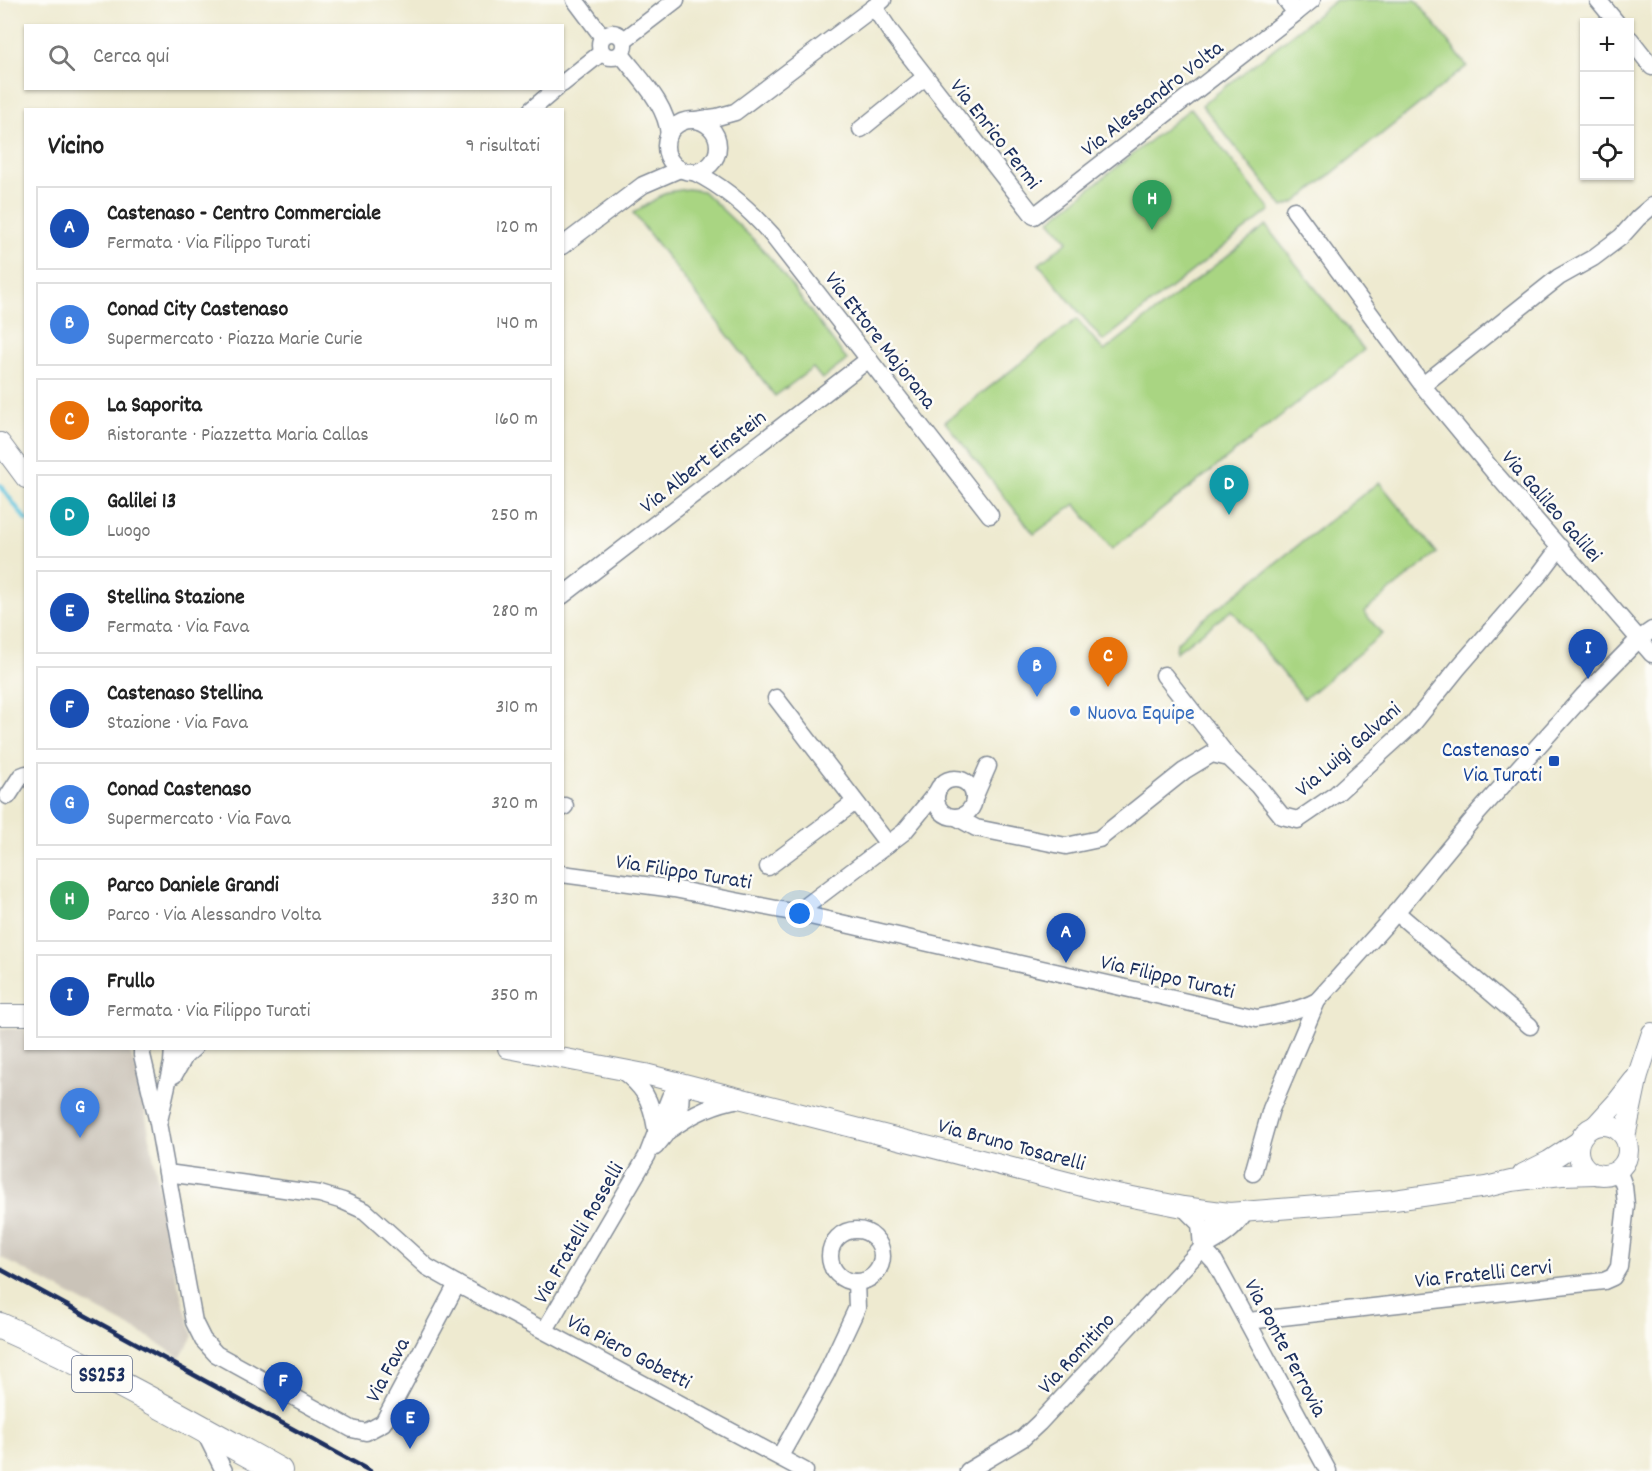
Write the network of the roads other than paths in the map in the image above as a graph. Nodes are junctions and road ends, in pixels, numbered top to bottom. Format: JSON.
{"nodes":[{"id":1,"x":575,"y":0,"type":"edge"},
{"id":2,"x":676,"y":0,"type":"edge"},
{"id":3,"x":1312,"y":0,"type":"edge"},
{"id":4,"x":1598,"y":0,"type":"edge"},
{"id":5,"x":878,"y":3,"type":"edge"},
{"id":6,"x":1291,"y":6,"type":"edge"},
{"id":7,"x":1613,"y":18,"type":"edge"},
{"id":8,"x":602,"y":36,"type":"junction"},
{"id":9,"x":1634,"y":45,"type":"edge"},
{"id":10,"x":622,"y":47,"type":"junction"},
{"id":11,"x":601,"y":53,"type":"junction"},
{"id":12,"x":1652,"y":67,"type":"edge"},
{"id":13,"x":926,"y":77,"type":"junction"},
{"id":14,"x":564,"y":82,"type":"edge"},
{"id":15,"x":555,"y":90,"type":"edge"},
{"id":16,"x":533,"y":108,"type":"edge"},
{"id":17,"x":662,"y":108,"type":"junction"},
{"id":18,"x":735,"y":112,"type":"junction"},
{"id":19,"x":688,"y":121,"type":"junction"},
{"id":20,"x":861,"y":129,"type":"dead end"},
{"id":21,"x":667,"y":142,"type":"junction"},
{"id":22,"x":717,"y":147,"type":"junction"},
{"id":23,"x":687,"y":171,"type":"junction"},
{"id":24,"x":643,"y":184,"type":"junction"},
{"id":25,"x":732,"y":197,"type":"junction"},
{"id":26,"x":1652,"y":206,"type":"edge"},
{"id":27,"x":1294,"y":210,"type":"dead end"},
{"id":28,"x":1034,"y":216,"type":"joint"},
{"id":29,"x":564,"y":244,"type":"edge"},
{"id":30,"x":869,"y":359,"type":"junction"},
{"id":31,"x":1423,"y":385,"type":"junction"},
{"id":32,"x":0,"y":443,"type":"edge"},
{"id":33,"x":24,"y":475,"type":"edge"},
{"id":34,"x":990,"y":515,"type":"dead end"},
{"id":35,"x":1560,"y":547,"type":"junction"},
{"id":36,"x":564,"y":594,"type":"edge"},
{"id":37,"x":1646,"y":635,"type":"edge"},
{"id":38,"x":1652,"y":654,"type":"edge"},
{"id":39,"x":1164,"y":675,"type":"dead end"},
{"id":40,"x":776,"y":698,"type":"dead end"},
{"id":41,"x":1229,"y":758,"type":"junction"},
{"id":42,"x":24,"y":775,"type":"edge"},
{"id":43,"x":956,"y":779,"type":"junction"},
{"id":44,"x":936,"y":793,"type":"junction"},
{"id":45,"x":9,"y":796,"type":"dead end"},
{"id":46,"x":855,"y":802,"type":"junction"},
{"id":47,"x":972,"y":803,"type":"junction"},
{"id":48,"x":953,"y":817,"type":"junction"},
{"id":49,"x":904,"y":831,"type":"junction"},
{"id":50,"x":999,"y":832,"type":"junction"},
{"id":51,"x":888,"y":844,"type":"junction"},
{"id":52,"x":768,"y":867,"type":"dead end"},
{"id":53,"x":564,"y":874,"type":"edge"},
{"id":54,"x":1396,"y":912,"type":"junction"},
{"id":55,"x":797,"y":913,"type":"junction"},
{"id":56,"x":1317,"y":1001,"type":"junction"},
{"id":57,"x":0,"y":1015,"type":"edge"},
{"id":58,"x":24,"y":1015,"type":"edge"},
{"id":59,"x":1530,"y":1026,"type":"dead end"},
{"id":60,"x":1652,"y":1033,"type":"edge"},
{"id":61,"x":173,"y":1050,"type":"edge"},
{"id":62,"x":192,"y":1050,"type":"edge"},
{"id":63,"x":519,"y":1050,"type":"edge"},
{"id":64,"x":140,"y":1051,"type":"edge"},
{"id":65,"x":619,"y":1068,"type":"junction"},
{"id":66,"x":1638,"y":1075,"type":"junction"},
{"id":67,"x":680,"y":1083,"type":"junction"},
{"id":68,"x":167,"y":1089,"type":"junction"},
{"id":69,"x":744,"y":1098,"type":"junction"},
{"id":70,"x":158,"y":1123,"type":"junction"},
{"id":71,"x":1596,"y":1125,"type":"junction"},
{"id":72,"x":662,"y":1130,"type":"junction"},
{"id":73,"x":1625,"y":1137,"type":"junction"},
{"id":74,"x":1578,"y":1142,"type":"junction"},
{"id":75,"x":1618,"y":1170,"type":"junction"},
{"id":76,"x":167,"y":1173,"type":"junction"},
{"id":77,"x":1253,"y":1173,"type":"dead end"},
{"id":78,"x":1595,"y":1174,"type":"junction"},
{"id":79,"x":1510,"y":1181,"type":"junction"},
{"id":80,"x":1183,"y":1207,"type":"junction"},
{"id":81,"x":1237,"y":1213,"type":"junction"},
{"id":82,"x":1202,"y":1248,"type":"junction"},
{"id":83,"x":856,"y":1282,"type":"dead end"},
{"id":84,"x":457,"y":1284,"type":"junction"},
{"id":85,"x":1248,"y":1321,"type":"junction"},
{"id":86,"x":0,"y":1326,"type":"edge"},
{"id":87,"x":546,"y":1330,"type":"junction"},
{"id":88,"x":202,"y":1428,"type":"junction"},
{"id":89,"x":780,"y":1456,"type":"junction"},
{"id":90,"x":224,"y":1471,"type":"edge"},
{"id":91,"x":279,"y":1471,"type":"edge"},
{"id":92,"x":805,"y":1471,"type":"edge"},
{"id":93,"x":968,"y":1471,"type":"edge"},
{"id":94,"x":1328,"y":1471,"type":"edge"}],
"edges":[{"from":1,"to":8,"type":"street"},
{"from":2,"to":10,"type":"street"},
{"from":3,"to":6,"type":"street","name":"Via Alessandro Volta"},
{"from":4,"to":7,"type":"street"},
{"from":5,"to":13,"type":"street","name":"Via Enrico Fermi"},
{"from":5,"to":18,"type":"street","name":"Via Enrico Fermi"},
{"from":6,"to":28,"type":"street","name":"Via Alessandro Volta"},
{"from":8,"to":10,"type":"street"},
{"from":8,"to":11,"type":"street"},
{"from":9,"to":12,"type":"street"},
{"from":10,"to":11,"type":"street"},
{"from":10,"to":17,"type":"street"},
{"from":11,"to":14,"type":"street"},
{"from":13,"to":20,"type":"street","name":"Via Enrico Fermi"},
{"from":13,"to":28,"type":"street","name":"Via Enrico Fermi"},
{"from":15,"to":16,"type":"street"},
{"from":17,"to":19,"type":"street"},
{"from":17,"to":21,"type":"street"},
{"from":18,"to":19,"type":"street","name":"Via Enrico Fermi"},
{"from":18,"to":22,"type":"street","name":"Via Enrico Fermi"},
{"from":19,"to":21,"type":"street"},
{"from":19,"to":22,"type":"street"},
{"from":21,"to":23,"type":"street"},
{"from":21,"to":24,"type":"street"},
{"from":22,"to":23,"type":"street"},
{"from":22,"to":25,"type":"street","name":"Via Ettore Majorana"},
{"from":23,"to":24,"type":"street"},
{"from":23,"to":25,"type":"street","name":"Via Ettore Majorana"},
{"from":24,"to":29,"type":"street"},
{"from":25,"to":30,"type":"street","name":"Via Ettore Majorana"},
{"from":26,"to":31,"type":"street"},
{"from":27,"to":31,"type":"street","name":"Via Galileo Galilei"},
{"from":30,"to":34,"type":"street","name":"Via Ettore Majorana"},
{"from":30,"to":36,"type":"street","name":"Via Albert Einstein"},
{"from":31,"to":35,"type":"street","name":"Via Galileo Galilei"},
{"from":32,"to":33,"type":"street"},
{"from":35,"to":37,"type":"street","name":"Via Galileo Galilei"},
{"from":35,"to":41,"type":"street","name":"Via Luigi Galvani"},
{"from":37,"to":38,"type":"street","name":"Via Galileo Galilei"},
{"from":37,"to":54,"type":"street","name":"Via Filippo Turati"},
{"from":39,"to":41,"type":"street"},
{"from":40,"to":46,"type":"street"},
{"from":41,"to":50,"type":"street"},
{"from":42,"to":45,"type":"street"},
{"from":43,"to":44,"type":"street"},
{"from":43,"to":47,"type":"street"},
{"from":43,"to":47,"type":"street"},
{"from":44,"to":48,"type":"street"},
{"from":44,"to":49,"type":"street"},
{"from":46,"to":51,"type":"street"},
{"from":46,"to":52,"type":"street","name":"Via Filippo Turati"},
{"from":47,"to":48,"type":"street"},
{"from":47,"to":50,"type":"street"},
{"from":48,"to":49,"type":"street"},
{"from":48,"to":50,"type":"street"},
{"from":49,"to":51,"type":"street"},
{"from":51,"to":55,"type":"street"},
{"from":53,"to":55,"type":"street","name":"Via Filippo Turati"},
{"from":54,"to":56,"type":"street","name":"Via Filippo Turati"},
{"from":54,"to":59,"type":"street"},
{"from":55,"to":56,"type":"street","name":"Via Filippo Turati"},
{"from":56,"to":77,"type":"street","name":"Via Filippo Turati"},
{"from":57,"to":58,"type":"street"},
{"from":60,"to":66,"type":"street"},
{"from":61,"to":68,"type":"street","name":"Via Fava"},
{"from":62,"to":68,"type":"street","name":"Via Fava"},
{"from":63,"to":65,"type":"street","name":"Via Bruno Tosarelli"},
{"from":64,"to":70,"type":"street","name":"Via Fava"},
{"from":65,"to":67,"type":"street","name":"Via Bruno Tosarelli"},
{"from":65,"to":72,"type":"street"},
{"from":66,"to":71,"type":"street"},
{"from":66,"to":73,"type":"street"},
{"from":67,"to":69,"type":"street","name":"Via Bruno Tosarelli"},
{"from":67,"to":72,"type":"street","name":"Via Fratelli Rosselli"},
{"from":68,"to":70,"type":"street","name":"Via Fava"},
{"from":69,"to":72,"type":"street","name":"Via Fratelli Rosselli"},
{"from":69,"to":80,"type":"street","name":"Via Bruno Tosarelli"},
{"from":70,"to":76,"type":"street","name":"Via Fava"},
{"from":71,"to":73,"type":"street"},
{"from":71,"to":74,"type":"street"},
{"from":72,"to":87,"type":"street","name":"Via Fratelli Rosselli"},
{"from":73,"to":75,"type":"street"},
{"from":74,"to":78,"type":"street"},
{"from":74,"to":79,"type":"street","name":"Via Bruno Tosarelli"},
{"from":75,"to":78,"type":"street"},
{"from":75,"to":85,"type":"street","name":"Via Fratelli Cervi"},
{"from":76,"to":84,"type":"street"},
{"from":76,"to":84,"type":"street","name":"Via Fava"},
{"from":78,"to":79,"type":"street","name":"Via Bruno Tosarelli"},
{"from":79,"to":81,"type":"street","name":"Via Bruno Tosarelli"},
{"from":80,"to":81,"type":"street","name":"Via Bruno Tosarelli"},
{"from":80,"to":82,"type":"street"},
{"from":81,"to":82,"type":"street","name":"Via Romitino"},
{"from":82,"to":85,"type":"street","name":"Via Ponte Ferrovia"},
{"from":82,"to":93,"type":"street","name":"Via Romitino"},
{"from":83,"to":89,"type":"street"},
{"from":84,"to":87,"type":"street","name":"Via Piero Gobetti"},
{"from":85,"to":94,"type":"street","name":"Via Ponte Ferrovia"},
{"from":86,"to":88,"type":"main road","number":"SS253"},
{"from":87,"to":89,"type":"street","name":"Via Piero Gobetti"},
{"from":88,"to":90,"type":"street"},
{"from":88,"to":91,"type":"main road","number":"SS253"},
{"from":89,"to":92,"type":"street","name":"Via Piero Gobetti"}]}
